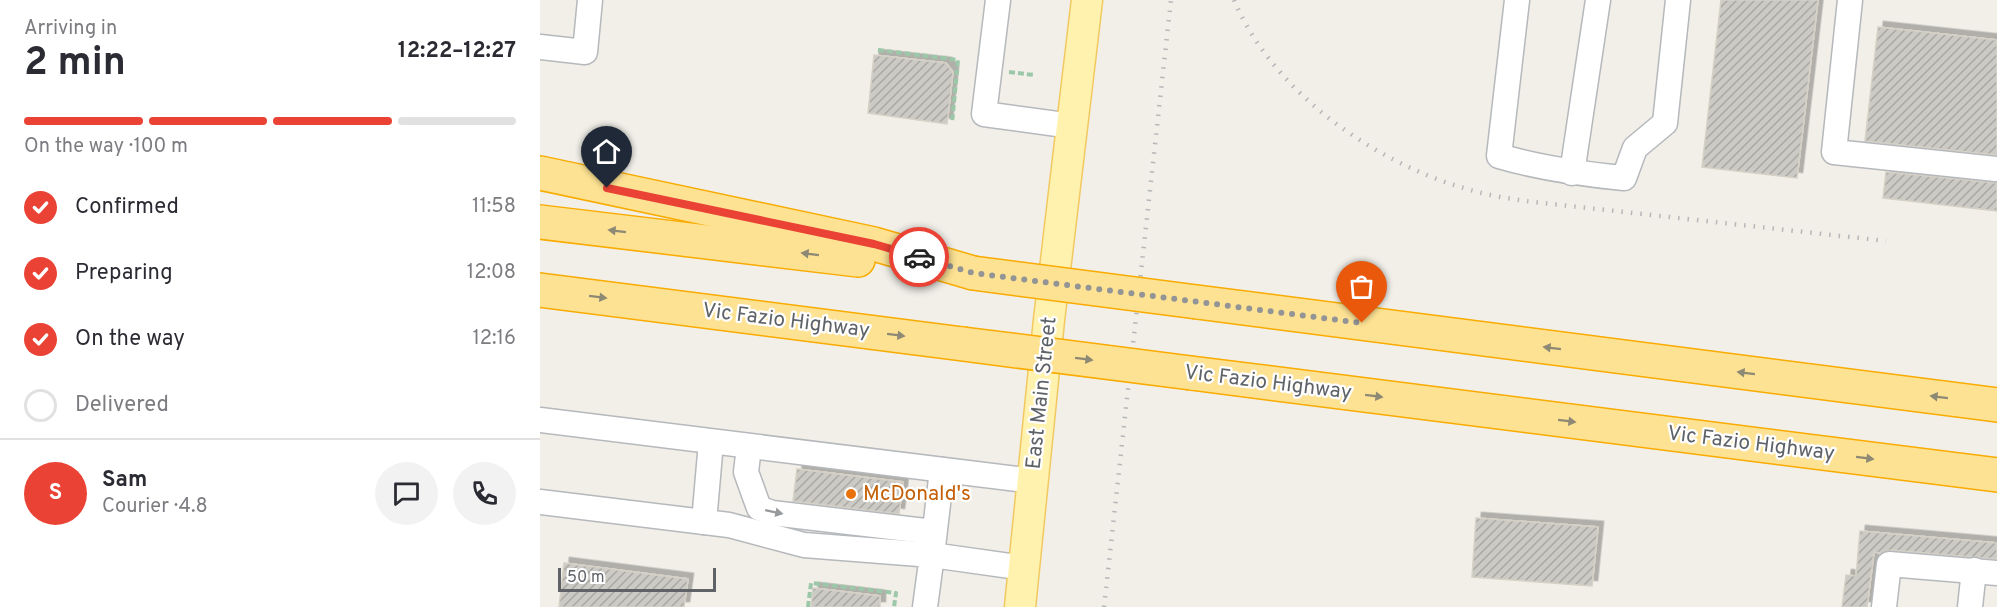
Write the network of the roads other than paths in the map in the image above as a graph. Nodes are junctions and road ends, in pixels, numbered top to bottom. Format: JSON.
{"nodes":[{"id":1,"x":590,"y":0,"type":"edge"},
{"id":2,"x":998,"y":0,"type":"edge"},
{"id":3,"x":1087,"y":0,"type":"edge"},
{"id":4,"x":1516,"y":0,"type":"edge"},
{"id":5,"x":1598,"y":0,"type":"edge"},
{"id":6,"x":1678,"y":0,"type":"edge"},
{"id":7,"x":1851,"y":0,"type":"edge"},
{"id":8,"x":540,"y":47,"type":"edge"},
{"id":9,"x":1072,"y":126,"type":"junction"},
{"id":10,"x":1996,"y":169,"type":"edge"},
{"id":11,"x":540,"y":173,"type":"edge"},
{"id":12,"x":1572,"y":173,"type":"junction"},
{"id":13,"x":540,"y":222,"type":"edge"},
{"id":14,"x":973,"y":273,"type":"junction"},
{"id":15,"x":540,"y":290,"type":"edge"},
{"id":16,"x":1997,"y":405,"type":"edge"},
{"id":17,"x":540,"y":420,"type":"edge"},
{"id":18,"x":711,"y":442,"type":"junction"},
{"id":19,"x":749,"y":447,"type":"junction"},
{"id":20,"x":942,"y":470,"type":"junction"},
{"id":21,"x":1997,"y":475,"type":"edge"},
{"id":22,"x":1032,"y":481,"type":"junction"},
{"id":23,"x":540,"y":502,"type":"edge"},
{"id":24,"x":704,"y":522,"type":"junction"},
{"id":25,"x":933,"y":543,"type":"junction"},
{"id":26,"x":1024,"y":568,"type":"junction"},
{"id":27,"x":1985,"y":572,"type":"edge"},
{"id":28,"x":925,"y":607,"type":"edge"},
{"id":29,"x":1020,"y":607,"type":"edge"},
{"id":30,"x":1884,"y":607,"type":"edge"},
{"id":31,"x":1970,"y":607,"type":"edge"}],
"edges":[{"from":1,"to":8,"type":"lane"},
{"from":2,"to":9,"type":"lane"},
{"from":3,"to":9,"type":"main road","name":"East Main Street"},
{"from":4,"to":12,"type":"lane"},
{"from":5,"to":12,"type":"lane"},
{"from":6,"to":12,"type":"lane"},
{"from":7,"to":10,"type":"lane"},
{"from":9,"to":22,"type":"main road","name":"East Main Street"},
{"from":11,"to":14,"type":"highway"},
{"from":14,"to":13,"type":"highway","one_way":true},
{"from":16,"to":14,"type":"highway","one_way":true,"bridge":true},
{"from":15,"to":21,"type":"highway","name":"Vic Fazio Highway","one_way":true,"bridge":true},
{"from":17,"to":18,"type":"lane"},
{"from":18,"to":19,"type":"lane"},
{"from":18,"to":24,"type":"lane"},
{"from":19,"to":20,"type":"lane"},
{"from":19,"to":25,"type":"lane","one_way":true},
{"from":20,"to":22,"type":"lane"},
{"from":20,"to":25,"type":"lane"},
{"from":22,"to":26,"type":"main road","name":"East Main Street"},
{"from":23,"to":24,"type":"lane"},
{"from":24,"to":25,"type":"lane"},
{"from":25,"to":26,"type":"lane"},
{"from":25,"to":28,"type":"lane"},
{"from":26,"to":29,"type":"main road","name":"East Main Street"},
{"from":27,"to":30,"type":"lane"},
{"from":27,"to":31,"type":"lane"}]}
